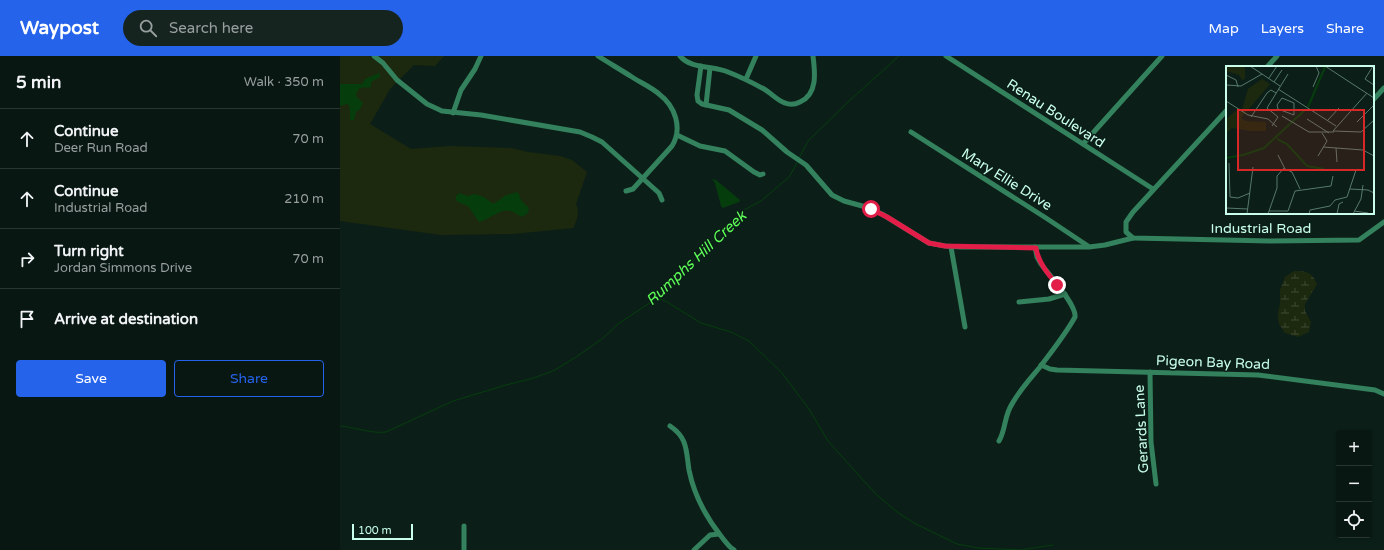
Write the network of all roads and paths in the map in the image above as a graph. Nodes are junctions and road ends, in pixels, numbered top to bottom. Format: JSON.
{"nodes":[{"id":1,"x":374,"y":56,"type":"edge"},
{"id":2,"x":481,"y":56,"type":"edge"},
{"id":3,"x":598,"y":56,"type":"edge"},
{"id":4,"x":680,"y":56,"type":"edge"},
{"id":5,"x":756,"y":56,"type":"edge"},
{"id":6,"x":813,"y":56,"type":"edge"},
{"id":7,"x":946,"y":56,"type":"edge"},
{"id":8,"x":1162,"y":56,"type":"edge"},
{"id":9,"x":1277,"y":56,"type":"edge"},
{"id":10,"x":701,"y":66,"type":"junction"},
{"id":11,"x":1268,"y":66,"type":"edge"},
{"id":12,"x":710,"y":68,"type":"junction"},
{"id":13,"x":746,"y":79,"type":"junction"},
{"id":14,"x":1384,"y":88,"type":"edge"},
{"id":15,"x":1374,"y":99,"type":"edge"},
{"id":16,"x":706,"y":105,"type":"junction"},
{"id":17,"x":1226,"y":111,"type":"edge"},
{"id":18,"x":453,"y":113,"type":"junction"},
{"id":19,"x":911,"y":132,"type":"dead end"},
{"id":20,"x":677,"y":135,"type":"junction"},
{"id":21,"x":1083,"y":144,"type":"junction"},
{"id":22,"x":763,"y":174,"type":"dead end"},
{"id":23,"x":643,"y":178,"type":"junction"},
{"id":24,"x":1153,"y":189,"type":"junction"},
{"id":25,"x":626,"y":191,"type":"dead end"},
{"id":26,"x":662,"y":200,"type":"dead end"},
{"id":27,"x":1384,"y":222,"type":"edge"},
{"id":28,"x":1132,"y":238,"type":"junction"},
{"id":29,"x":951,"y":247,"type":"junction"},
{"id":30,"x":1089,"y":247,"type":"junction"},
{"id":31,"x":1036,"y":248,"type":"junction"},
{"id":32,"x":1065,"y":294,"type":"junction"},
{"id":33,"x":1019,"y":302,"type":"dead end"},
{"id":34,"x":965,"y":326,"type":"dead end"},
{"id":35,"x":1041,"y":365,"type":"junction"},
{"id":36,"x":1150,"y":372,"type":"junction"},
{"id":37,"x":1384,"y":394,"type":"edge"},
{"id":38,"x":670,"y":426,"type":"dead end"},
{"id":39,"x":999,"y":441,"type":"dead end"},
{"id":40,"x":1156,"y":484,"type":"dead end"},
{"id":41,"x":464,"y":526,"type":"dead end"},
{"id":42,"x":719,"y":534,"type":"junction"},
{"id":43,"x":464,"y":550,"type":"edge"},
{"id":44,"x":694,"y":550,"type":"edge"},
{"id":45,"x":734,"y":550,"type":"edge"}],
"edges":[{"from":1,"to":18,"type":"street"},
{"from":2,"to":18,"type":"street"},
{"from":3,"to":20,"type":"street"},
{"from":4,"to":10,"type":"street"},
{"from":5,"to":13,"type":"street"},
{"from":6,"to":13,"type":"street"},
{"from":7,"to":21,"type":"street","name":"Renau Boulevard"},
{"from":8,"to":21,"type":"street"},
{"from":9,"to":11,"type":"street"},
{"from":10,"to":12,"type":"street"},
{"from":10,"to":16,"type":"street"},
{"from":12,"to":13,"type":"street"},
{"from":12,"to":16,"type":"street"},
{"from":14,"to":15,"type":"street"},
{"from":16,"to":29,"type":"street","name":"Industrial Road"},
{"from":17,"to":24,"type":"street"},
{"from":18,"to":23,"type":"street"},
{"from":19,"to":30,"type":"street","name":"Mary Ellie Drive"},
{"from":20,"to":22,"type":"street"},
{"from":20,"to":23,"type":"street"},
{"from":21,"to":24,"type":"street","name":"Renau Boulevard"},
{"from":23,"to":25,"type":"street"},
{"from":23,"to":26,"type":"street"},
{"from":24,"to":28,"type":"street"},
{"from":27,"to":28,"type":"street","name":"Industrial Road"},
{"from":28,"to":30,"type":"street","name":"Industrial Road"},
{"from":29,"to":31,"type":"street","name":"Industrial Road"},
{"from":29,"to":34,"type":"street"},
{"from":30,"to":31,"type":"street","name":"Industrial Road"},
{"from":31,"to":32,"type":"street"},
{"from":32,"to":33,"type":"street"},
{"from":32,"to":35,"type":"street"},
{"from":35,"to":36,"type":"street","name":"Pigeon Bay Road"},
{"from":35,"to":39,"type":"street"},
{"from":36,"to":37,"type":"street","name":"Pigeon Bay Road"},
{"from":36,"to":40,"type":"street","name":"Gerards Lane"},
{"from":38,"to":42,"type":"street"},
{"from":41,"to":43,"type":"street"},
{"from":42,"to":44,"type":"street"},
{"from":42,"to":45,"type":"street"}]}
